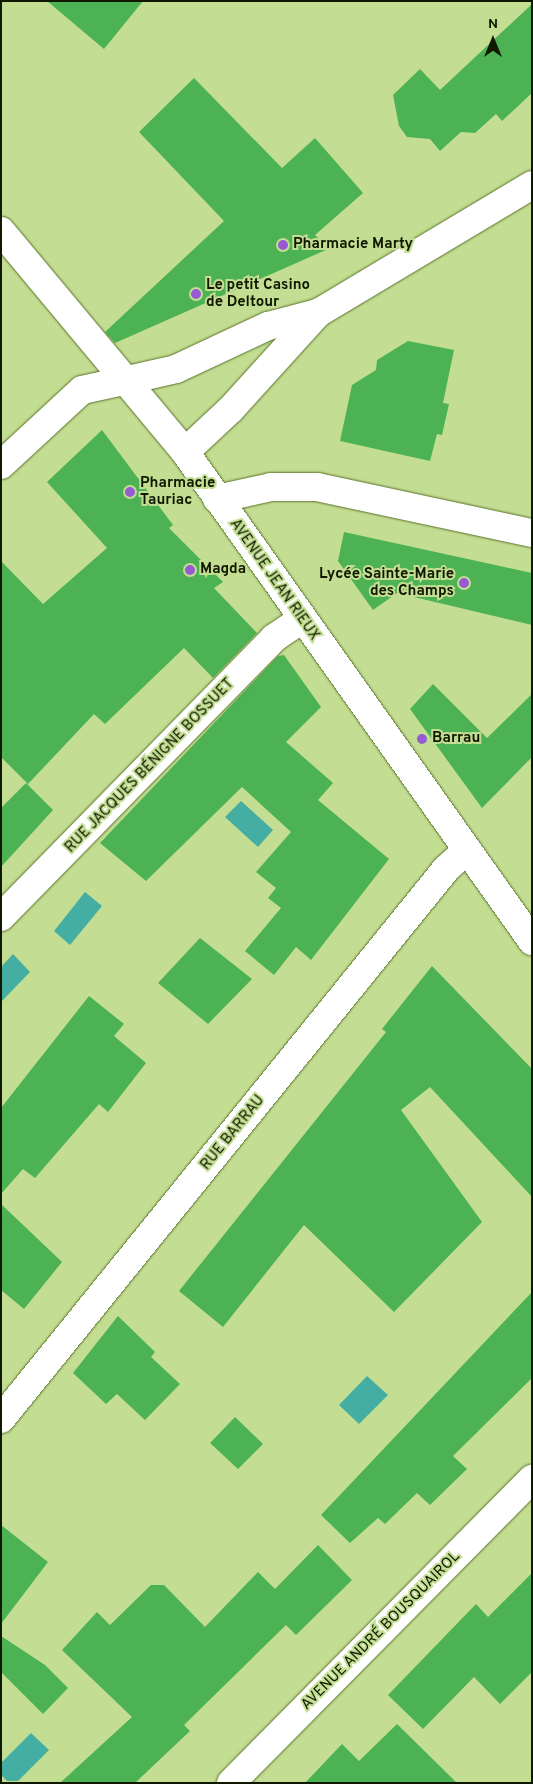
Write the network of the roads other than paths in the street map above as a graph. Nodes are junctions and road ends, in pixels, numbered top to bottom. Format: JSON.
{"nodes":[{"id":1,"x":532,"y":185,"type":"edge"},
{"id":2,"x":1,"y":231,"type":"edge"},
{"id":3,"x":318,"y":313,"type":"junction"},
{"id":4,"x":128,"y":380,"type":"junction"},
{"id":5,"x":185,"y":452,"type":"junction"},
{"id":6,"x":1,"y":466,"type":"edge"},
{"id":7,"x":217,"y":499,"type":"junction"},
{"id":8,"x":532,"y":532,"type":"edge"},
{"id":9,"x":302,"y":619,"type":"junction"},
{"id":10,"x":467,"y":850,"type":"junction"},
{"id":11,"x":1,"y":917,"type":"edge"},
{"id":12,"x":532,"y":941,"type":"edge"},
{"id":13,"x":1,"y":1419,"type":"edge"},
{"id":14,"x":532,"y":1479,"type":"edge"},
{"id":15,"x":231,"y":1783,"type":"edge"}],
"edges":[{"from":1,"to":3,"type":"street"},
{"from":2,"to":4,"type":"street","name":"AVENUE JEAN RIEUX"},
{"from":3,"to":4,"type":"street"},
{"from":3,"to":5,"type":"street"},
{"from":4,"to":5,"type":"street","name":"AVENUE JEAN RIEUX"},
{"from":4,"to":6,"type":"street"},
{"from":5,"to":7,"type":"street","name":"AVENUE JEAN RIEUX"},
{"from":7,"to":8,"type":"street"},
{"from":7,"to":9,"type":"street","name":"AVENUE JEAN RIEUX"},
{"from":9,"to":10,"type":"street","name":"AVENUE JEAN RIEUX"},
{"from":9,"to":11,"type":"street","name":"RUE JACQUES BÉNIGNE BOSSUET"},
{"from":10,"to":12,"type":"street","name":"AVENUE JEAN RIEUX"},
{"from":10,"to":13,"type":"street","name":"RUE BARRAU"},
{"from":14,"to":15,"type":"street","name":"AVENUE ANDRÉ BOUSQUAIROL"}]}
